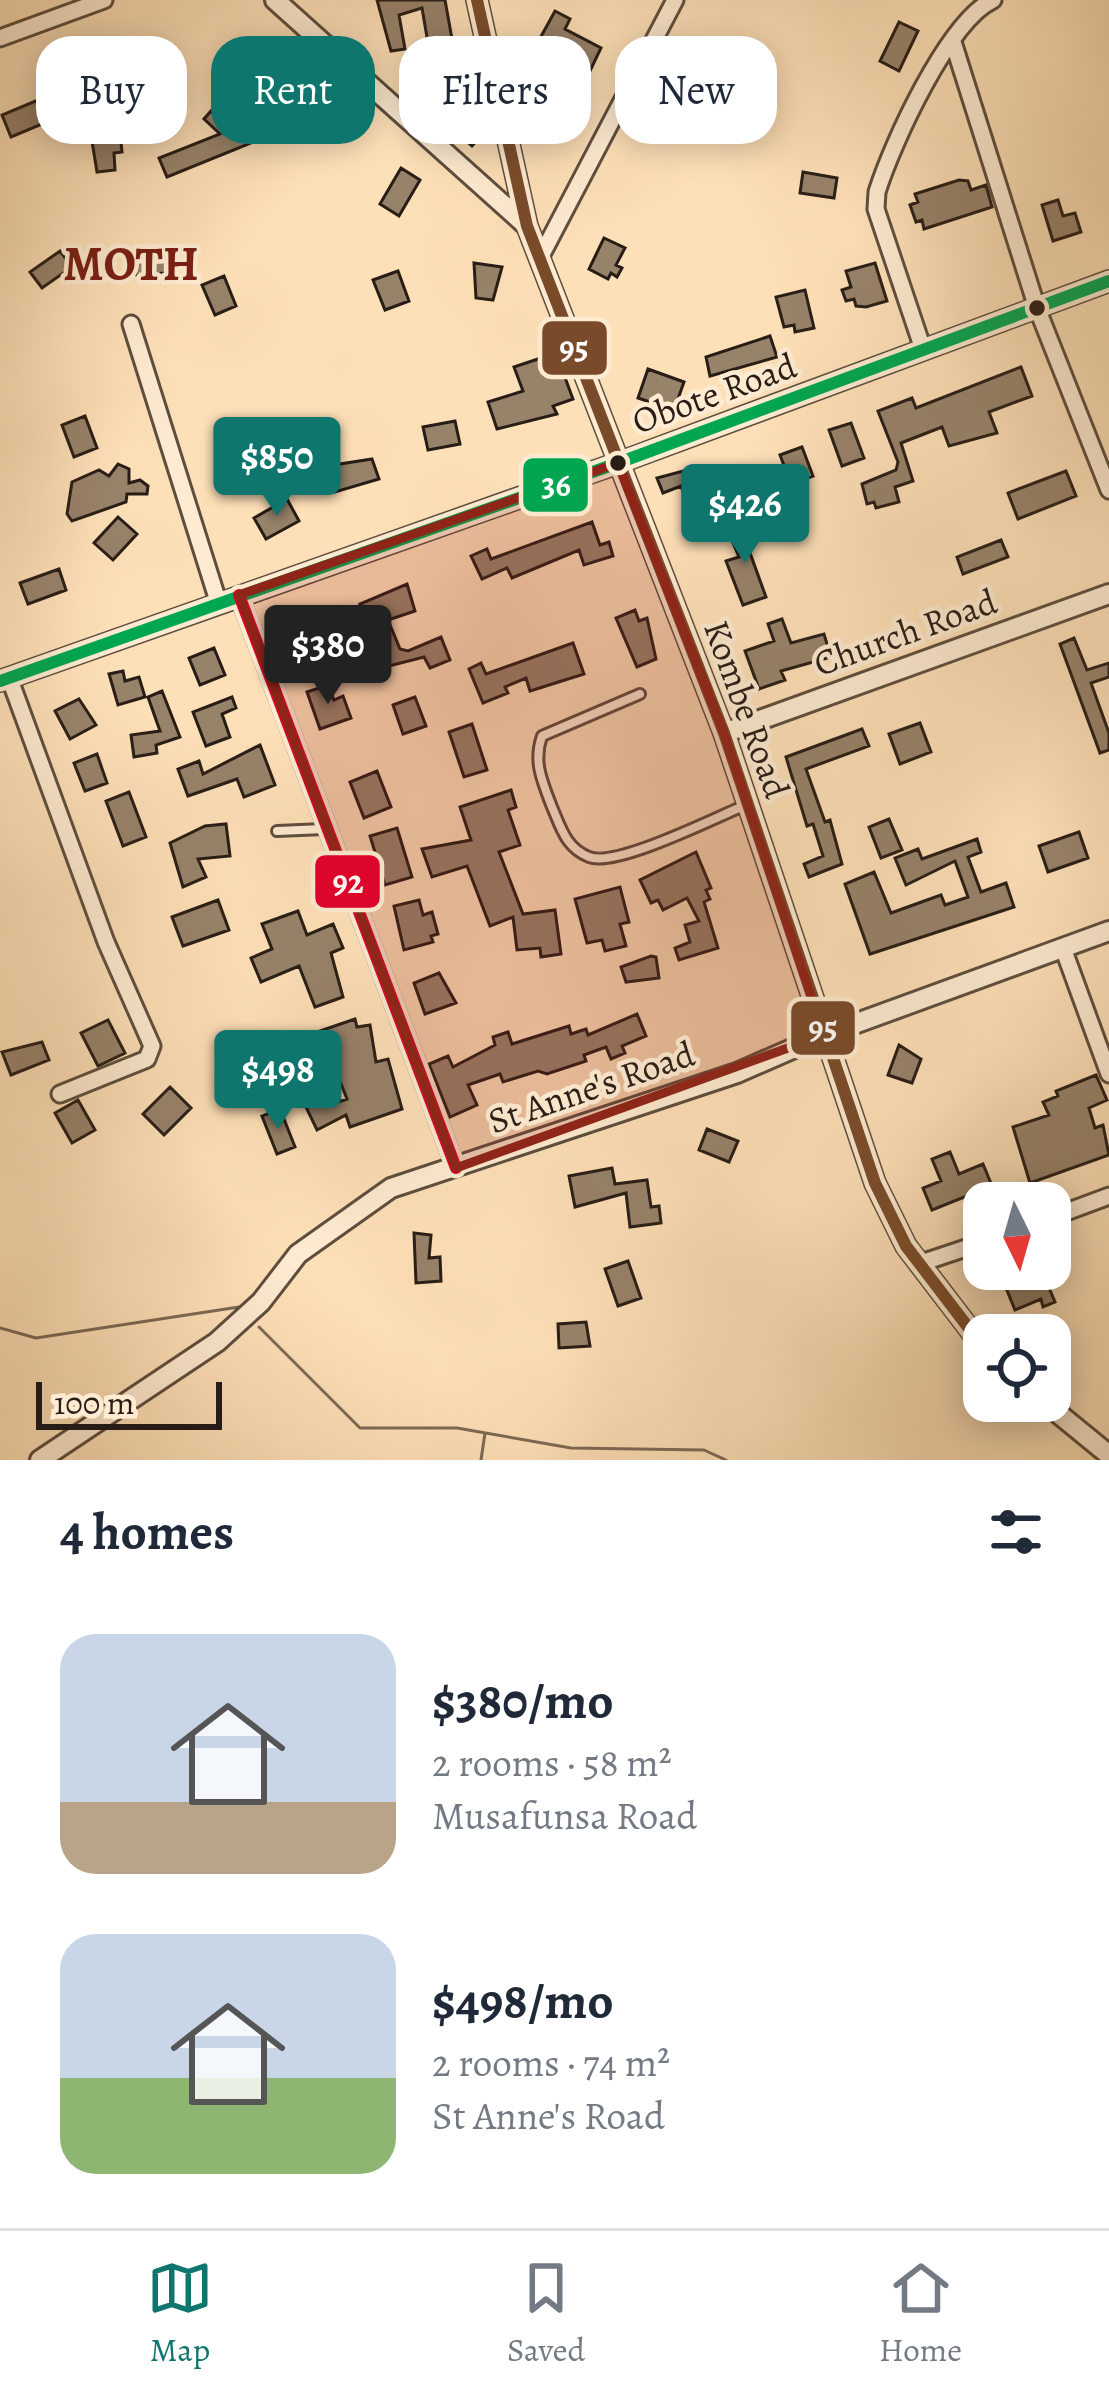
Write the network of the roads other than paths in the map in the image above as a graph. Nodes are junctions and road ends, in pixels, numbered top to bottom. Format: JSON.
{"nodes":[{"id":1,"x":104,"y":0,"type":"edge"},
{"id":2,"x":275,"y":0,"type":"edge"},
{"id":3,"x":477,"y":0,"type":"edge"},
{"id":4,"x":675,"y":0,"type":"edge"},
{"id":5,"x":993,"y":0,"type":"edge"},
{"id":6,"x":0,"y":38,"type":"edge"},
{"id":7,"x":952,"y":42,"type":"junction"},
{"id":8,"x":527,"y":226,"type":"junction"},
{"id":9,"x":541,"y":256,"type":"junction"},
{"id":10,"x":1109,"y":280,"type":"edge"},
{"id":11,"x":1037,"y":308,"type":"junction"},
{"id":12,"x":131,"y":324,"type":"dead end"},
{"id":13,"x":923,"y":349,"type":"junction"},
{"id":14,"x":618,"y":463,"type":"junction"},
{"id":15,"x":1109,"y":490,"type":"edge"},
{"id":16,"x":1109,"y":594,"type":"edge"},
{"id":17,"x":239,"y":595,"type":"junction"},
{"id":18,"x":218,"y":602,"type":"junction"},
{"id":19,"x":4,"y":679,"type":"edge"},
{"id":20,"x":640,"y":694,"type":"dead end"},
{"id":21,"x":724,"y":733,"type":"junction"},
{"id":22,"x":748,"y":804,"type":"junction"},
{"id":23,"x":324,"y":830,"type":"junction"},
{"id":24,"x":277,"y":831,"type":"dead end"},
{"id":25,"x":1109,"y":931,"type":"edge"},
{"id":26,"x":1064,"y":948,"type":"junction"},
{"id":27,"x":824,"y":1035,"type":"junction"},
{"id":28,"x":1109,"y":1074,"type":"edge"},
{"id":29,"x":60,"y":1094,"type":"dead end"},
{"id":30,"x":456,"y":1168,"type":"junction"},
{"id":31,"x":1109,"y":1196,"type":"edge"},
{"id":32,"x":1071,"y":1210,"type":"edge"},
{"id":33,"x":963,"y":1249,"type":"edge"},
{"id":34,"x":918,"y":1264,"type":"junction"},
{"id":35,"x":963,"y":1321,"type":"edge"},
{"id":36,"x":1069,"y":1422,"type":"edge"},
{"id":37,"x":1109,"y":1455,"type":"edge"},
{"id":38,"x":40,"y":1460,"type":"edge"}],
"edges":[{"from":1,"to":6,"type":"street"},
{"from":2,"to":8,"type":"street"},
{"from":3,"to":8,"type":"street","name":"Kombe Road"},
{"from":4,"to":9,"type":"street"},
{"from":5,"to":7,"type":"street"},
{"from":7,"to":11,"type":"street"},
{"from":7,"to":13,"type":"street"},
{"from":8,"to":9,"type":"street","name":"Kombe Road"},
{"from":9,"to":14,"type":"street","name":"Kombe Road"},
{"from":10,"to":11,"type":"street","name":"Obote Road"},
{"from":11,"to":13,"type":"street","name":"Obote Road"},
{"from":11,"to":15,"type":"street"},
{"from":12,"to":18,"type":"street"},
{"from":13,"to":14,"type":"street","name":"Obote Road"},
{"from":14,"to":17,"type":"street","name":"Obote Road"},
{"from":14,"to":21,"type":"street","name":"Kombe Road"},
{"from":16,"to":21,"type":"street","name":"Church Road"},
{"from":17,"to":18,"type":"street","name":"Obote Road"},
{"from":17,"to":23,"type":"street"},
{"from":18,"to":19,"type":"street","name":"Obote Road"},
{"from":19,"to":29,"type":"street"},
{"from":20,"to":22,"type":"lane"},
{"from":21,"to":22,"type":"street","name":"Kombe Road"},
{"from":22,"to":27,"type":"street","name":"Kombe Road"},
{"from":23,"to":24,"type":"lane"},
{"from":23,"to":30,"type":"street"},
{"from":25,"to":26,"type":"street","name":"St Anne's Road"},
{"from":26,"to":27,"type":"street","name":"St Anne's Road"},
{"from":26,"to":28,"type":"street"},
{"from":27,"to":30,"type":"street","name":"St Anne's Road"},
{"from":27,"to":34,"type":"street","name":"Kombe Road"},
{"from":30,"to":38,"type":"street","name":"St Anne's Road"},
{"from":31,"to":32,"type":"street"},
{"from":33,"to":34,"type":"street"},
{"from":34,"to":35,"type":"street","name":"Kombe Road"},
{"from":36,"to":37,"type":"street"}]}
